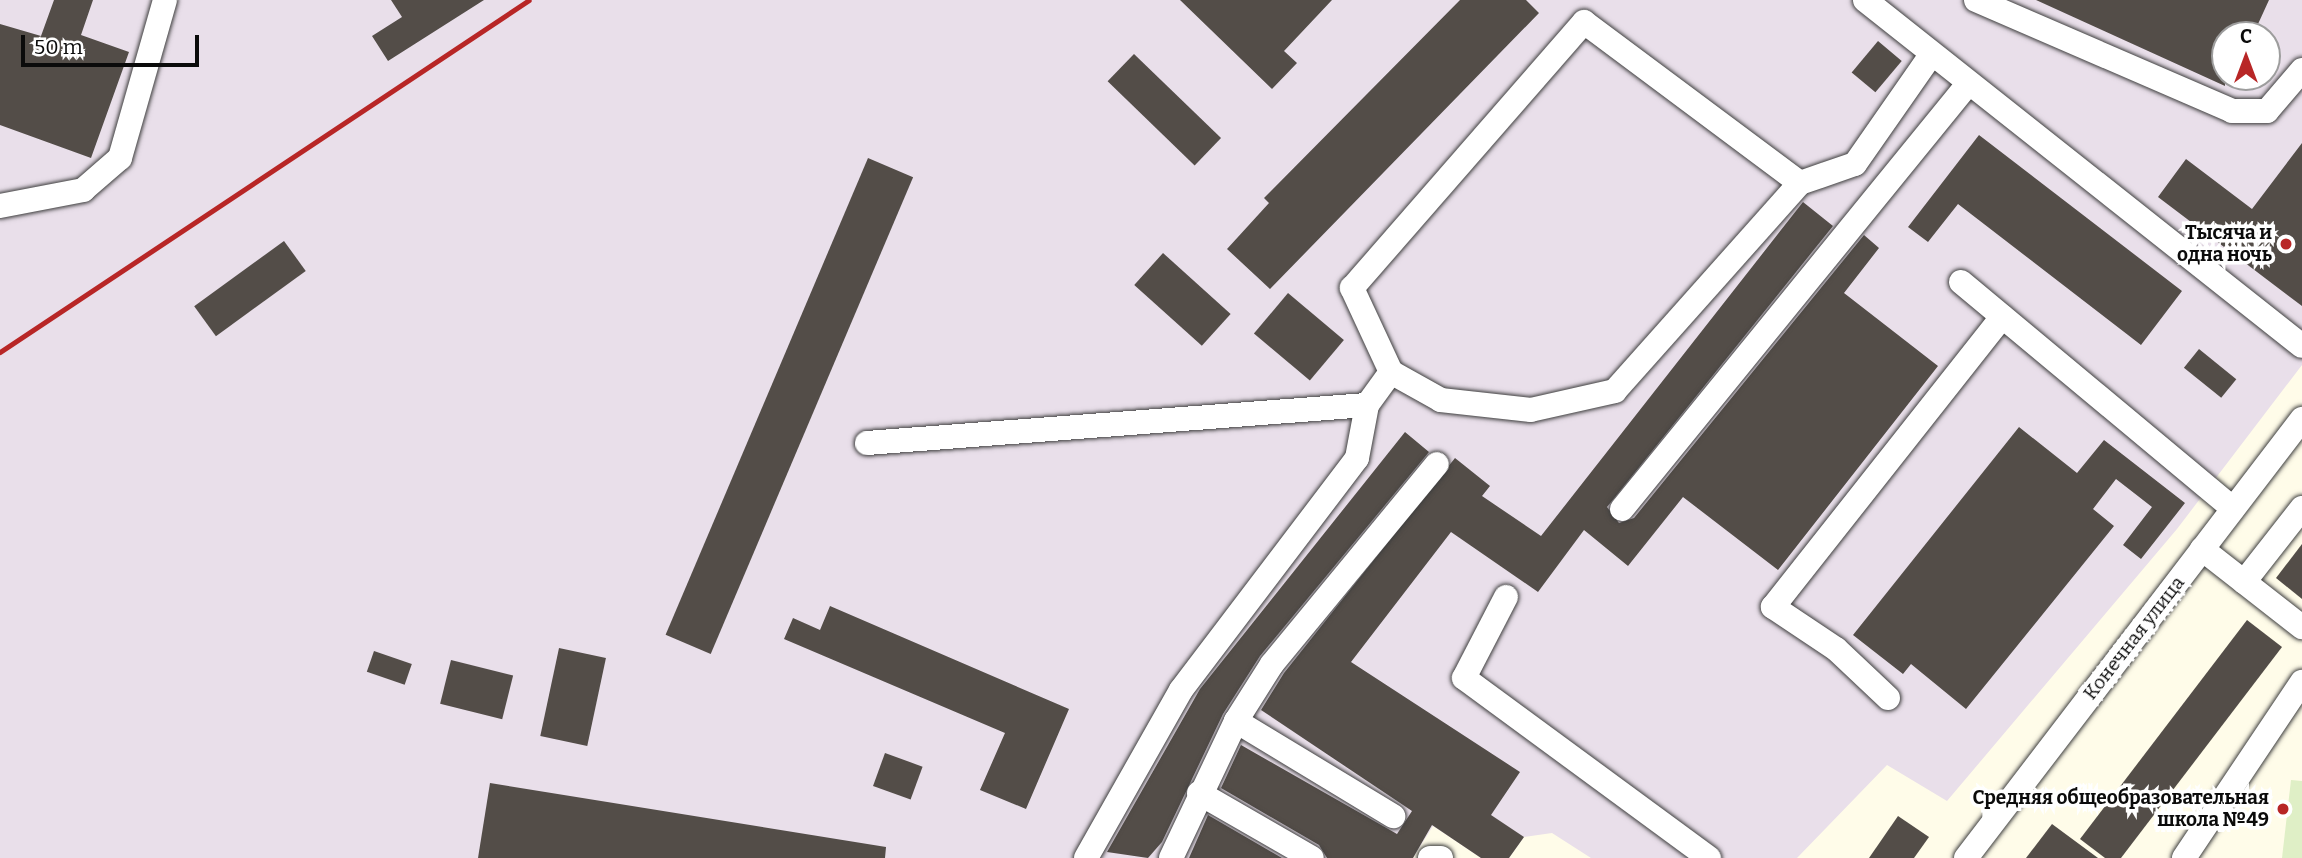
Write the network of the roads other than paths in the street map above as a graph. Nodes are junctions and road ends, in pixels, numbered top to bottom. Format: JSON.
{"nodes":[{"id":1,"x":165,"y":0,"type":"edge"},
{"id":2,"x":1865,"y":0,"type":"edge"},
{"id":3,"x":1976,"y":0,"type":"edge"},
{"id":4,"x":1931,"y":55,"type":"junction"},
{"id":5,"x":2302,"y":70,"type":"edge"},
{"id":6,"x":1968,"y":84,"type":"junction"},
{"id":7,"x":1800,"y":183,"type":"junction"},
{"id":8,"x":0,"y":205,"type":"edge"},
{"id":9,"x":1961,"y":282,"type":"dead end"},
{"id":10,"x":2002,"y":317,"type":"junction"},
{"id":11,"x":2302,"y":346,"type":"edge"},
{"id":12,"x":1391,"y":372,"type":"junction"},
{"id":13,"x":1367,"y":405,"type":"junction"},
{"id":14,"x":2302,"y":419,"type":"edge"},
{"id":15,"x":867,"y":443,"type":"dead end"},
{"id":16,"x":1437,"y":464,"type":"dead end"},
{"id":17,"x":1622,"y":509,"type":"dead end"},
{"id":18,"x":2233,"y":509,"type":"junction"},
{"id":19,"x":2302,"y":509,"type":"edge"},
{"id":20,"x":2202,"y":550,"type":"junction"},
{"id":21,"x":2244,"y":582,"type":"junction"},
{"id":22,"x":1506,"y":597,"type":"dead end"},
{"id":23,"x":2302,"y":627,"type":"edge"},
{"id":24,"x":2302,"y":682,"type":"edge"},
{"id":25,"x":1888,"y":698,"type":"dead end"},
{"id":26,"x":1236,"y":720,"type":"junction"},
{"id":27,"x":1199,"y":793,"type":"junction"},
{"id":28,"x":1392,"y":816,"type":"dead end"},
{"id":29,"x":1086,"y":858,"type":"edge"},
{"id":30,"x":1171,"y":858,"type":"edge"},
{"id":31,"x":1312,"y":858,"type":"edge"},
{"id":32,"x":1430,"y":858,"type":"edge"},
{"id":33,"x":1441,"y":858,"type":"edge"},
{"id":34,"x":1709,"y":858,"type":"edge"},
{"id":35,"x":1966,"y":858,"type":"edge"},
{"id":36,"x":2184,"y":858,"type":"edge"}],
"edges":[{"from":1,"to":8,"type":"street"},
{"from":2,"to":4,"type":"street"},
{"from":3,"to":5,"type":"street"},
{"from":4,"to":6,"type":"street"},
{"from":4,"to":7,"type":"street"},
{"from":6,"to":11,"type":"street"},
{"from":6,"to":17,"type":"street"},
{"from":7,"to":12,"type":"street"},
{"from":7,"to":12,"type":"street"},
{"from":9,"to":10,"type":"street"},
{"from":10,"to":18,"type":"street"},
{"from":10,"to":25,"type":"street"},
{"from":12,"to":13,"type":"street"},
{"from":13,"to":15,"type":"street"},
{"from":13,"to":29,"type":"street"},
{"from":14,"to":18,"type":"street","name":"Конечная улица"},
{"from":16,"to":26,"type":"street"},
{"from":18,"to":20,"type":"street","name":"Конечная улица"},
{"from":19,"to":21,"type":"street"},
{"from":20,"to":21,"type":"street"},
{"from":20,"to":35,"type":"street","name":"Конечная улица"},
{"from":21,"to":23,"type":"street"},
{"from":22,"to":34,"type":"street"},
{"from":24,"to":36,"type":"street"},
{"from":26,"to":27,"type":"street"},
{"from":26,"to":28,"type":"street"},
{"from":27,"to":30,"type":"street"},
{"from":27,"to":31,"type":"street"},
{"from":32,"to":33,"type":"street"}]}
